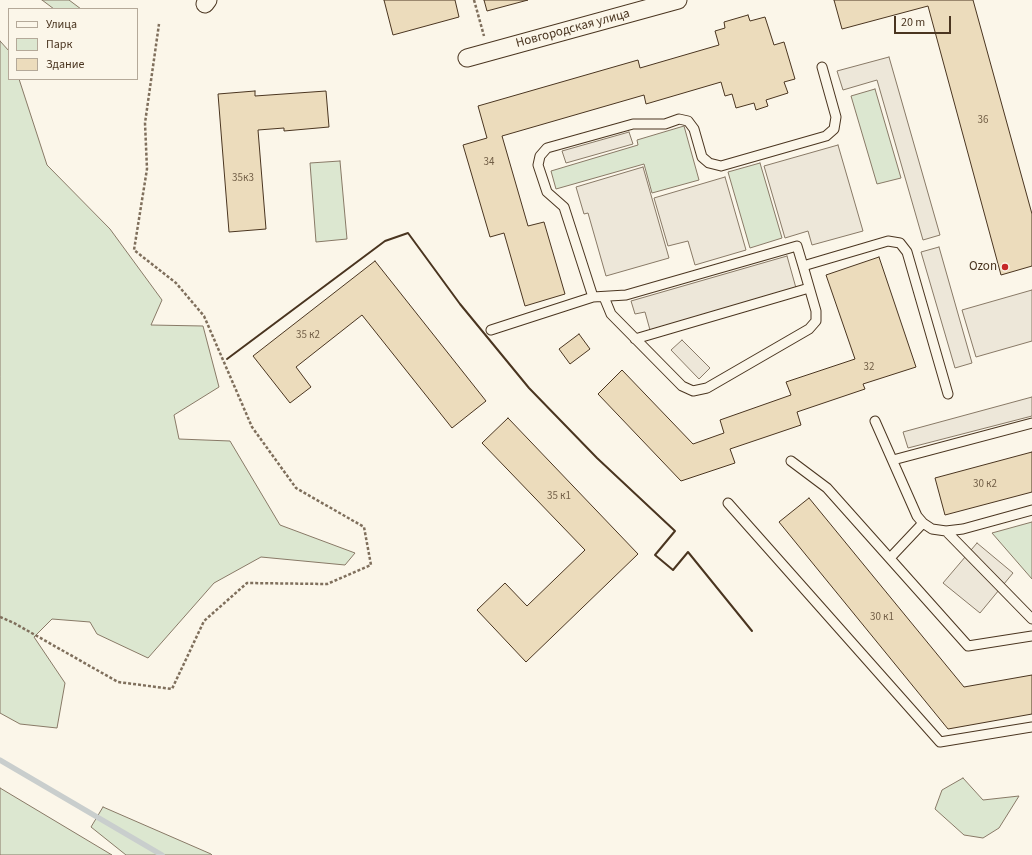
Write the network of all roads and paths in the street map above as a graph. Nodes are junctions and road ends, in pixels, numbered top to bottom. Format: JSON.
{"nodes":[{"id":1,"x":474,"y":0,"type":"edge"},
{"id":2,"x":678,"y":0,"type":"edge"},
{"id":3,"x":159,"y":24,"type":"dead end"},
{"id":4,"x":488,"y":52,"type":"junction"},
{"id":5,"x":467,"y":58,"type":"dead end"},
{"id":6,"x":822,"y":67,"type":"dead end"},
{"id":7,"x":803,"y":266,"type":"junction"},
{"id":8,"x":809,"y":288,"type":"junction"},
{"id":9,"x":593,"y":297,"type":"junction"},
{"id":10,"x":604,"y":297,"type":"junction"},
{"id":11,"x":491,"y":330,"type":"dead end"},
{"id":12,"x":635,"y":339,"type":"junction"},
{"id":13,"x":948,"y":394,"type":"dead end"},
{"id":14,"x":875,"y":421,"type":"dead end"},
{"id":15,"x":1032,"y":424,"type":"edge"},
{"id":16,"x":892,"y":460,"type":"junction"},
{"id":17,"x":790,"y":462,"type":"dead end"},
{"id":18,"x":728,"y":503,"type":"dead end"},
{"id":19,"x":1032,"y":510,"type":"edge"},
{"id":20,"x":923,"y":523,"type":"junction"},
{"id":21,"x":946,"y":531,"type":"junction"},
{"id":22,"x":890,"y":558,"type":"junction"},
{"id":23,"x":0,"y":617,"type":"edge"},
{"id":24,"x":1032,"y":619,"type":"edge"},
{"id":25,"x":1032,"y":636,"type":"edge"},
{"id":26,"x":1032,"y":727,"type":"edge"}],
"edges":[{"from":1,"to":4,"type":"path"},
{"from":2,"to":4,"type":"street","name":"Новгородская улица"},
{"from":3,"to":23,"type":"path"},
{"from":4,"to":5,"type":"street","name":"Новгородская улица"},
{"from":6,"to":9,"type":"lane"},
{"from":7,"to":8,"type":"lane"},
{"from":7,"to":10,"type":"lane"},
{"from":7,"to":13,"type":"lane"},
{"from":8,"to":12,"type":"lane"},
{"from":8,"to":12,"type":"lane"},
{"from":9,"to":10,"type":"lane"},
{"from":9,"to":11,"type":"lane"},
{"from":10,"to":12,"type":"lane"},
{"from":14,"to":16,"type":"lane"},
{"from":15,"to":16,"type":"lane"},
{"from":16,"to":20,"type":"lane"},
{"from":17,"to":22,"type":"lane"},
{"from":18,"to":26,"type":"lane"},
{"from":19,"to":21,"type":"lane"},
{"from":20,"to":21,"type":"lane"},
{"from":20,"to":22,"type":"lane"},
{"from":21,"to":24,"type":"lane"},
{"from":22,"to":25,"type":"lane"}]}
